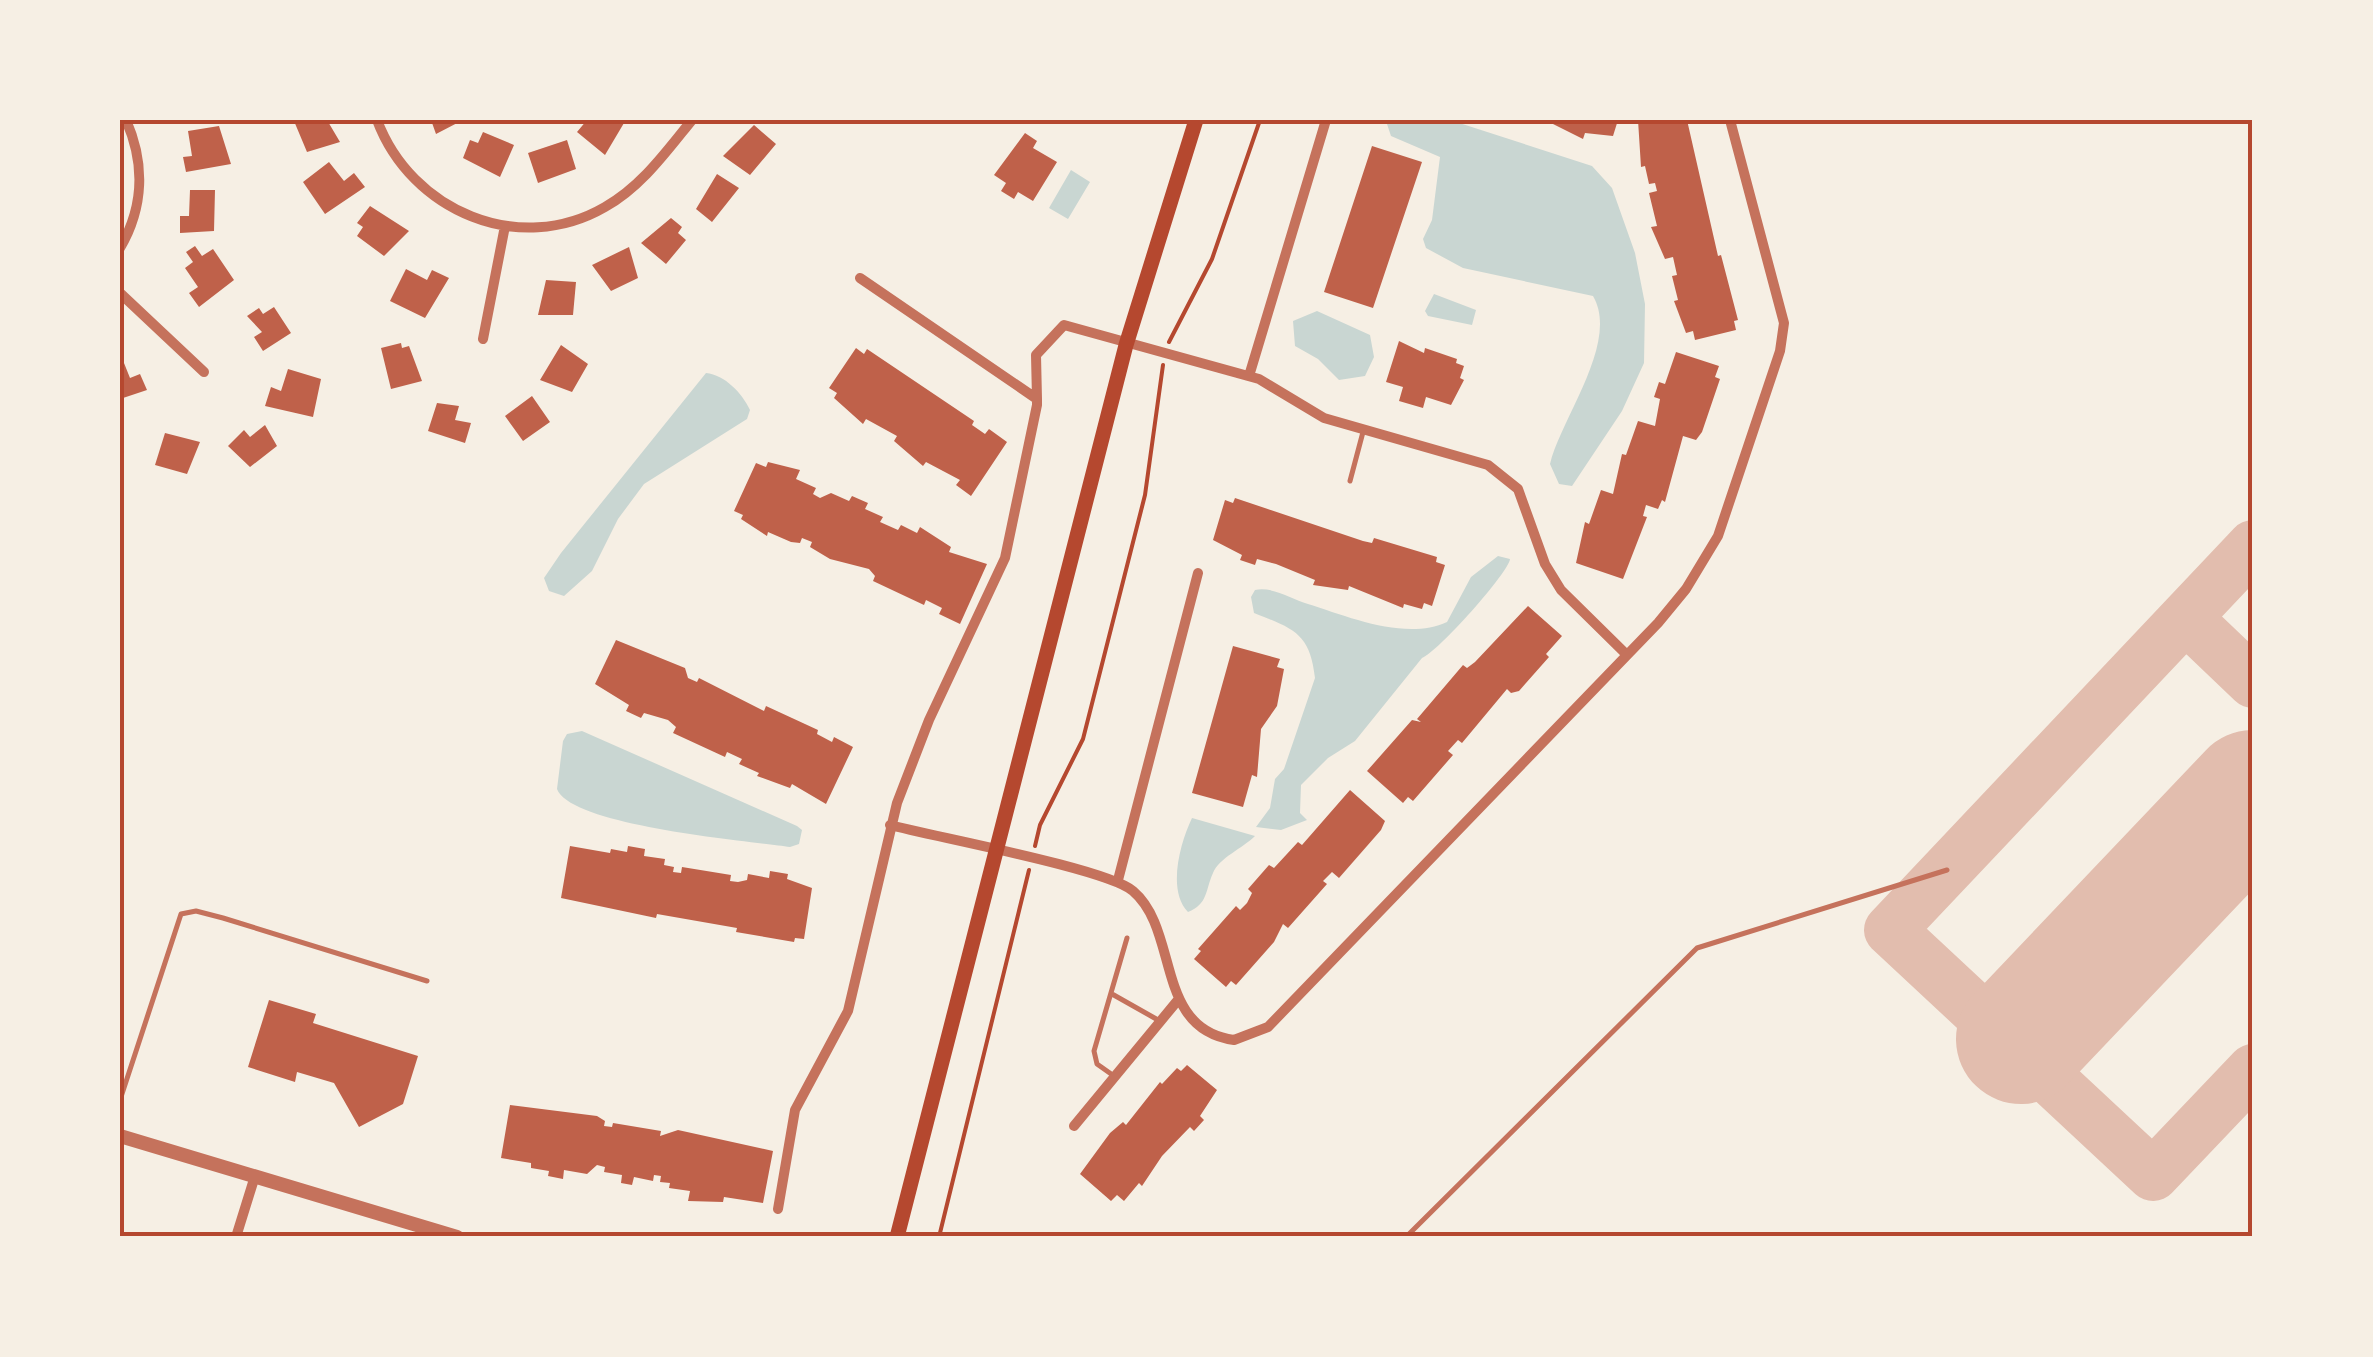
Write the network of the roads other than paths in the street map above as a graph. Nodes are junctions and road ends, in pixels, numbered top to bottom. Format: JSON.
{"nodes":[{"id":1,"x":126,"y":120,"type":"edge"},
{"id":2,"x":378,"y":120,"type":"edge"},
{"id":3,"x":692,"y":120,"type":"edge"},
{"id":4,"x":1196,"y":120,"type":"edge"},
{"id":5,"x":1326,"y":120,"type":"edge"},
{"id":6,"x":1730,"y":120,"type":"edge"},
{"id":7,"x":505,"y":226,"type":"junction"},
{"id":8,"x":120,"y":248,"type":"edge"},
{"id":9,"x":860,"y":278,"type":"dead end"},
{"id":10,"x":120,"y":293,"type":"edge"},
{"id":11,"x":484,"y":339,"type":"dead end"},
{"id":12,"x":1126,"y":344,"type":"junction"},
{"id":13,"x":204,"y":372,"type":"dead end"},
{"id":14,"x":1249,"y":376,"type":"junction"},
{"id":15,"x":1037,"y":399,"type":"junction"},
{"id":16,"x":1364,"y":429,"type":"junction"},
{"id":17,"x":1350,"y":481,"type":"dead end"},
{"id":18,"x":1198,"y":572,"type":"dead end"},
{"id":19,"x":1628,"y":656,"type":"junction"},
{"id":20,"x":890,"y":825,"type":"junction"},
{"id":21,"x":996,"y":852,"type":"junction"},
{"id":22,"x":1947,"y":870,"type":"dead end"},
{"id":23,"x":1118,"y":880,"type":"junction"},
{"id":24,"x":1127,"y":938,"type":"dead end"},
{"id":25,"x":427,"y":981,"type":"dead end"},
{"id":26,"x":1112,"y":994,"type":"junction"},
{"id":27,"x":1178,"y":1000,"type":"junction"},
{"id":28,"x":1160,"y":1022,"type":"junction"},
{"id":29,"x":1115,"y":1077,"type":"junction"},
{"id":30,"x":120,"y":1100,"type":"edge"},
{"id":31,"x":1074,"y":1126,"type":"dead end"},
{"id":32,"x":120,"y":1136,"type":"edge"},
{"id":33,"x":255,"y":1176,"type":"junction"},
{"id":34,"x":778,"y":1209,"type":"dead end"},
{"id":35,"x":236,"y":1237,"type":"edge"},
{"id":36,"x":457,"y":1237,"type":"edge"},
{"id":37,"x":897,"y":1237,"type":"edge"},
{"id":38,"x":1406,"y":1237,"type":"edge"}],
"edges":[{"from":1,"to":8,"type":"street"},
{"from":2,"to":7,"type":"street"},
{"from":3,"to":7,"type":"street"},
{"from":4,"to":12,"type":"main road"},
{"from":5,"to":14,"type":"street"},
{"from":6,"to":19,"type":"street"},
{"from":7,"to":11,"type":"street"},
{"from":9,"to":15,"type":"street"},
{"from":10,"to":13,"type":"street"},
{"from":12,"to":14,"type":"street"},
{"from":12,"to":15,"type":"street"},
{"from":12,"to":21,"type":"main road"},
{"from":14,"to":16,"type":"street"},
{"from":15,"to":20,"type":"street"},
{"from":16,"to":17,"type":"lane"},
{"from":16,"to":19,"type":"street"},
{"from":18,"to":23,"type":"street"},
{"from":19,"to":27,"type":"street"},
{"from":20,"to":21,"type":"street"},
{"from":20,"to":34,"type":"street"},
{"from":21,"to":23,"type":"street"},
{"from":21,"to":37,"type":"main road"},
{"from":22,"to":38,"type":"lane"},
{"from":23,"to":27,"type":"street"},
{"from":24,"to":26,"type":"lane"},
{"from":25,"to":30,"type":"lane"},
{"from":26,"to":28,"type":"lane"},
{"from":26,"to":29,"type":"lane"},
{"from":27,"to":28,"type":"street"},
{"from":28,"to":29,"type":"street"},
{"from":29,"to":31,"type":"street"},
{"from":32,"to":33,"type":"street"},
{"from":33,"to":35,"type":"street"},
{"from":33,"to":36,"type":"street"}]}
